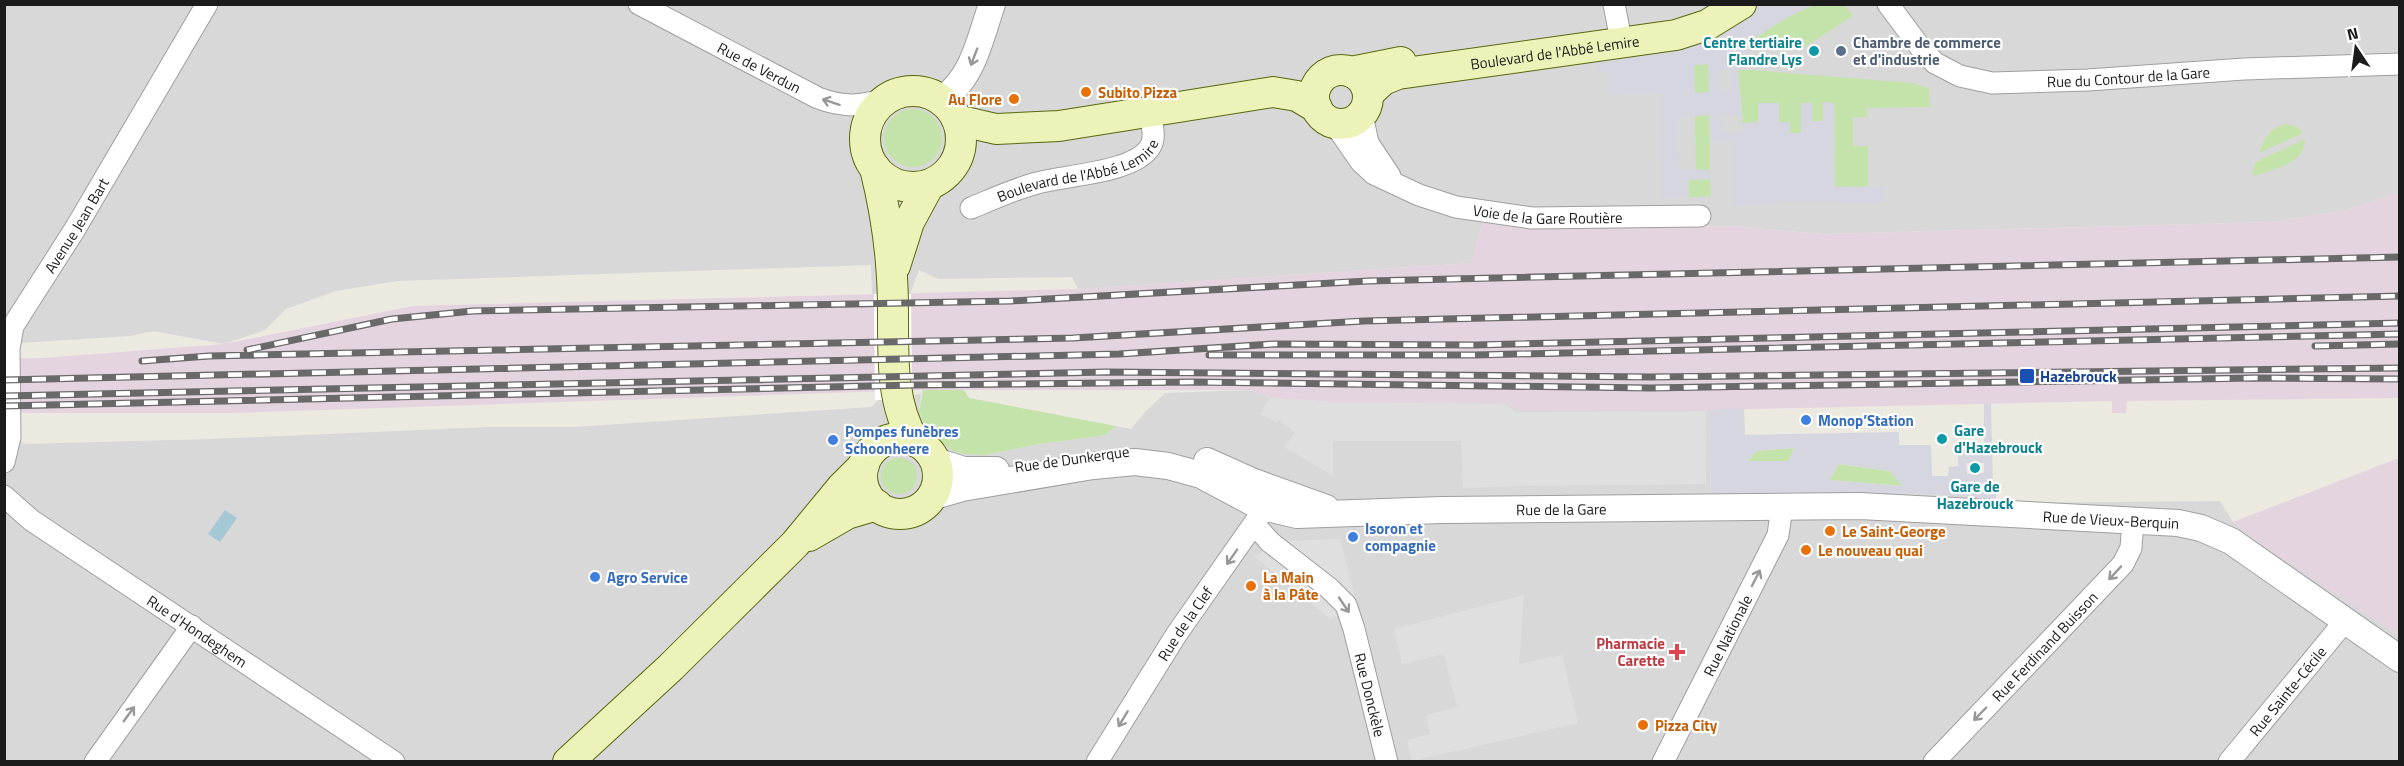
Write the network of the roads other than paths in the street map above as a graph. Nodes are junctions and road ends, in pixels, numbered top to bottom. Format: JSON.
{"nodes":[{"id":1,"x":207,"y":4,"type":"edge"},
{"id":2,"x":639,"y":4,"type":"edge"},
{"id":3,"x":992,"y":4,"type":"edge"},
{"id":4,"x":1722,"y":4,"type":"edge"},
{"id":5,"x":1742,"y":4,"type":"edge"},
{"id":6,"x":1888,"y":4,"type":"edge"},
{"id":7,"x":1617,"y":17,"type":"edge"},
{"id":8,"x":2400,"y":64,"type":"edge"},
{"id":9,"x":1343,"y":98,"type":"junction"},
{"id":10,"x":888,"y":99,"type":"junction"},
{"id":11,"x":949,"y":110,"type":"junction"},
{"id":12,"x":1149,"y":111,"type":"junction"},
{"id":13,"x":1059,"y":126,"type":"junction"},
{"id":14,"x":953,"y":166,"type":"junction"},
{"id":15,"x":875,"y":168,"type":"junction"},
{"id":16,"x":928,"y":185,"type":"junction"},
{"id":17,"x":971,"y":208,"type":"dead end"},
{"id":18,"x":1700,"y":216,"type":"dead end"},
{"id":19,"x":892,"y":277,"type":"junction"},
{"id":20,"x":896,"y":395,"type":"junction"},
{"id":21,"x":924,"y":451,"type":"junction"},
{"id":22,"x":868,"y":458,"type":"junction"},
{"id":23,"x":4,"y":462,"type":"edge"},
{"id":24,"x":4,"y":496,"type":"edge"},
{"id":25,"x":931,"y":497,"type":"junction"},
{"id":26,"x":877,"y":505,"type":"junction"},
{"id":27,"x":1782,"y":507,"type":"junction"},
{"id":28,"x":1265,"y":508,"type":"junction"},
{"id":29,"x":2133,"y":520,"type":"junction"},
{"id":30,"x":795,"y":544,"type":"junction"},
{"id":31,"x":2345,"y":621,"type":"junction"},
{"id":32,"x":192,"y":626,"type":"junction"},
{"id":33,"x":2400,"y":659,"type":"edge"},
{"id":34,"x":671,"y":667,"type":"junction"},
{"id":35,"x":388,"y":760,"type":"edge"},
{"id":36,"x":95,"y":762,"type":"edge"},
{"id":37,"x":568,"y":762,"type":"edge"},
{"id":38,"x":592,"y":762,"type":"edge"},
{"id":39,"x":1097,"y":762,"type":"edge"},
{"id":40,"x":1387,"y":762,"type":"edge"},
{"id":41,"x":1663,"y":762,"type":"edge"},
{"id":42,"x":1934,"y":762,"type":"edge"},
{"id":43,"x":2229,"y":762,"type":"edge"}],
"edges":[{"from":1,"to":23,"type":"street","name":"Avenue Jean Bart"},
{"from":10,"to":2,"type":"street","name":"Rue de Verdun","one_way":true},
{"from":3,"to":11,"type":"street","one_way":true},
{"from":4,"to":7,"type":"main road","name":"Boulevard de l'Abbé Lemire"},
{"from":5,"to":9,"type":"main road","name":"Boulevard de l'Abbé Lemire"},
{"from":6,"to":8,"type":"street","name":"Rue du Contour de la Gare"},
{"from":7,"to":9,"type":"main road","name":"Boulevard de l'Abbé Lemire"},
{"from":9,"to":12,"type":"main road","name":"Boulevard de l'Abbé Lemire"},
{"from":9,"to":18,"type":"street","name":"Voie de la Gare Routière"},
{"from":10,"to":11,"type":"main road"},
{"from":10,"to":15,"type":"main road"},
{"from":11,"to":13,"type":"main road","name":"Boulevard de l'Abbé Lemire"},
{"from":11,"to":14,"type":"main road"},
{"from":12,"to":13,"type":"main road","name":"Boulevard de l'Abbé Lemire"},
{"from":12,"to":17,"type":"street","name":"Boulevard de l'Abbé Lemire"},
{"from":13,"to":14,"type":"main road","name":"Boulevard de l'Abbé Lemire"},
{"from":14,"to":16,"type":"main road"},
{"from":15,"to":16,"type":"main road"},
{"from":15,"to":19,"type":"main road"},
{"from":16,"to":19,"type":"main road"},
{"from":19,"to":20,"type":"main road"},
{"from":20,"to":21,"type":"main road"},
{"from":20,"to":22,"type":"main road"},
{"from":21,"to":22,"type":"main road"},
{"from":21,"to":25,"type":"main road"},
{"from":21,"to":28,"type":"street","name":"Rue de Dunkerque"},
{"from":22,"to":26,"type":"main road"},
{"from":22,"to":30,"type":"main road"},
{"from":24,"to":32,"type":"street","name":"Rue d'Hondeghem"},
{"from":25,"to":26,"type":"main road"},
{"from":25,"to":28,"type":"street","name":"Rue de Dunkerque"},
{"from":26,"to":30,"type":"main road"},
{"from":27,"to":28,"type":"street","name":"Rue de la Gare"},
{"from":27,"to":29,"type":"street","name":"Rue de Vieux-Berquin"},
{"from":41,"to":27,"type":"street","name":"Rue Nationale","one_way":true},
{"from":28,"to":39,"type":"street","name":"Rue de la Clef","one_way":true},
{"from":28,"to":40,"type":"street","name":"Rue Donckèle","one_way":true},
{"from":29,"to":31,"type":"street","name":"Rue de Vieux-Berquin"},
{"from":29,"to":42,"type":"street","name":"Rue Ferdinand Buisson","one_way":true},
{"from":30,"to":34,"type":"main road"},
{"from":31,"to":33,"type":"street","name":"Rue de Vieux-Berquin"},
{"from":31,"to":43,"type":"street","name":"Rue Sainte-Cécile"},
{"from":32,"to":35,"type":"street","name":"Rue d'Hondeghem"},
{"from":36,"to":32,"type":"street","one_way":true},
{"from":34,"to":37,"type":"main road"},
{"from":34,"to":38,"type":"main road"}]}
